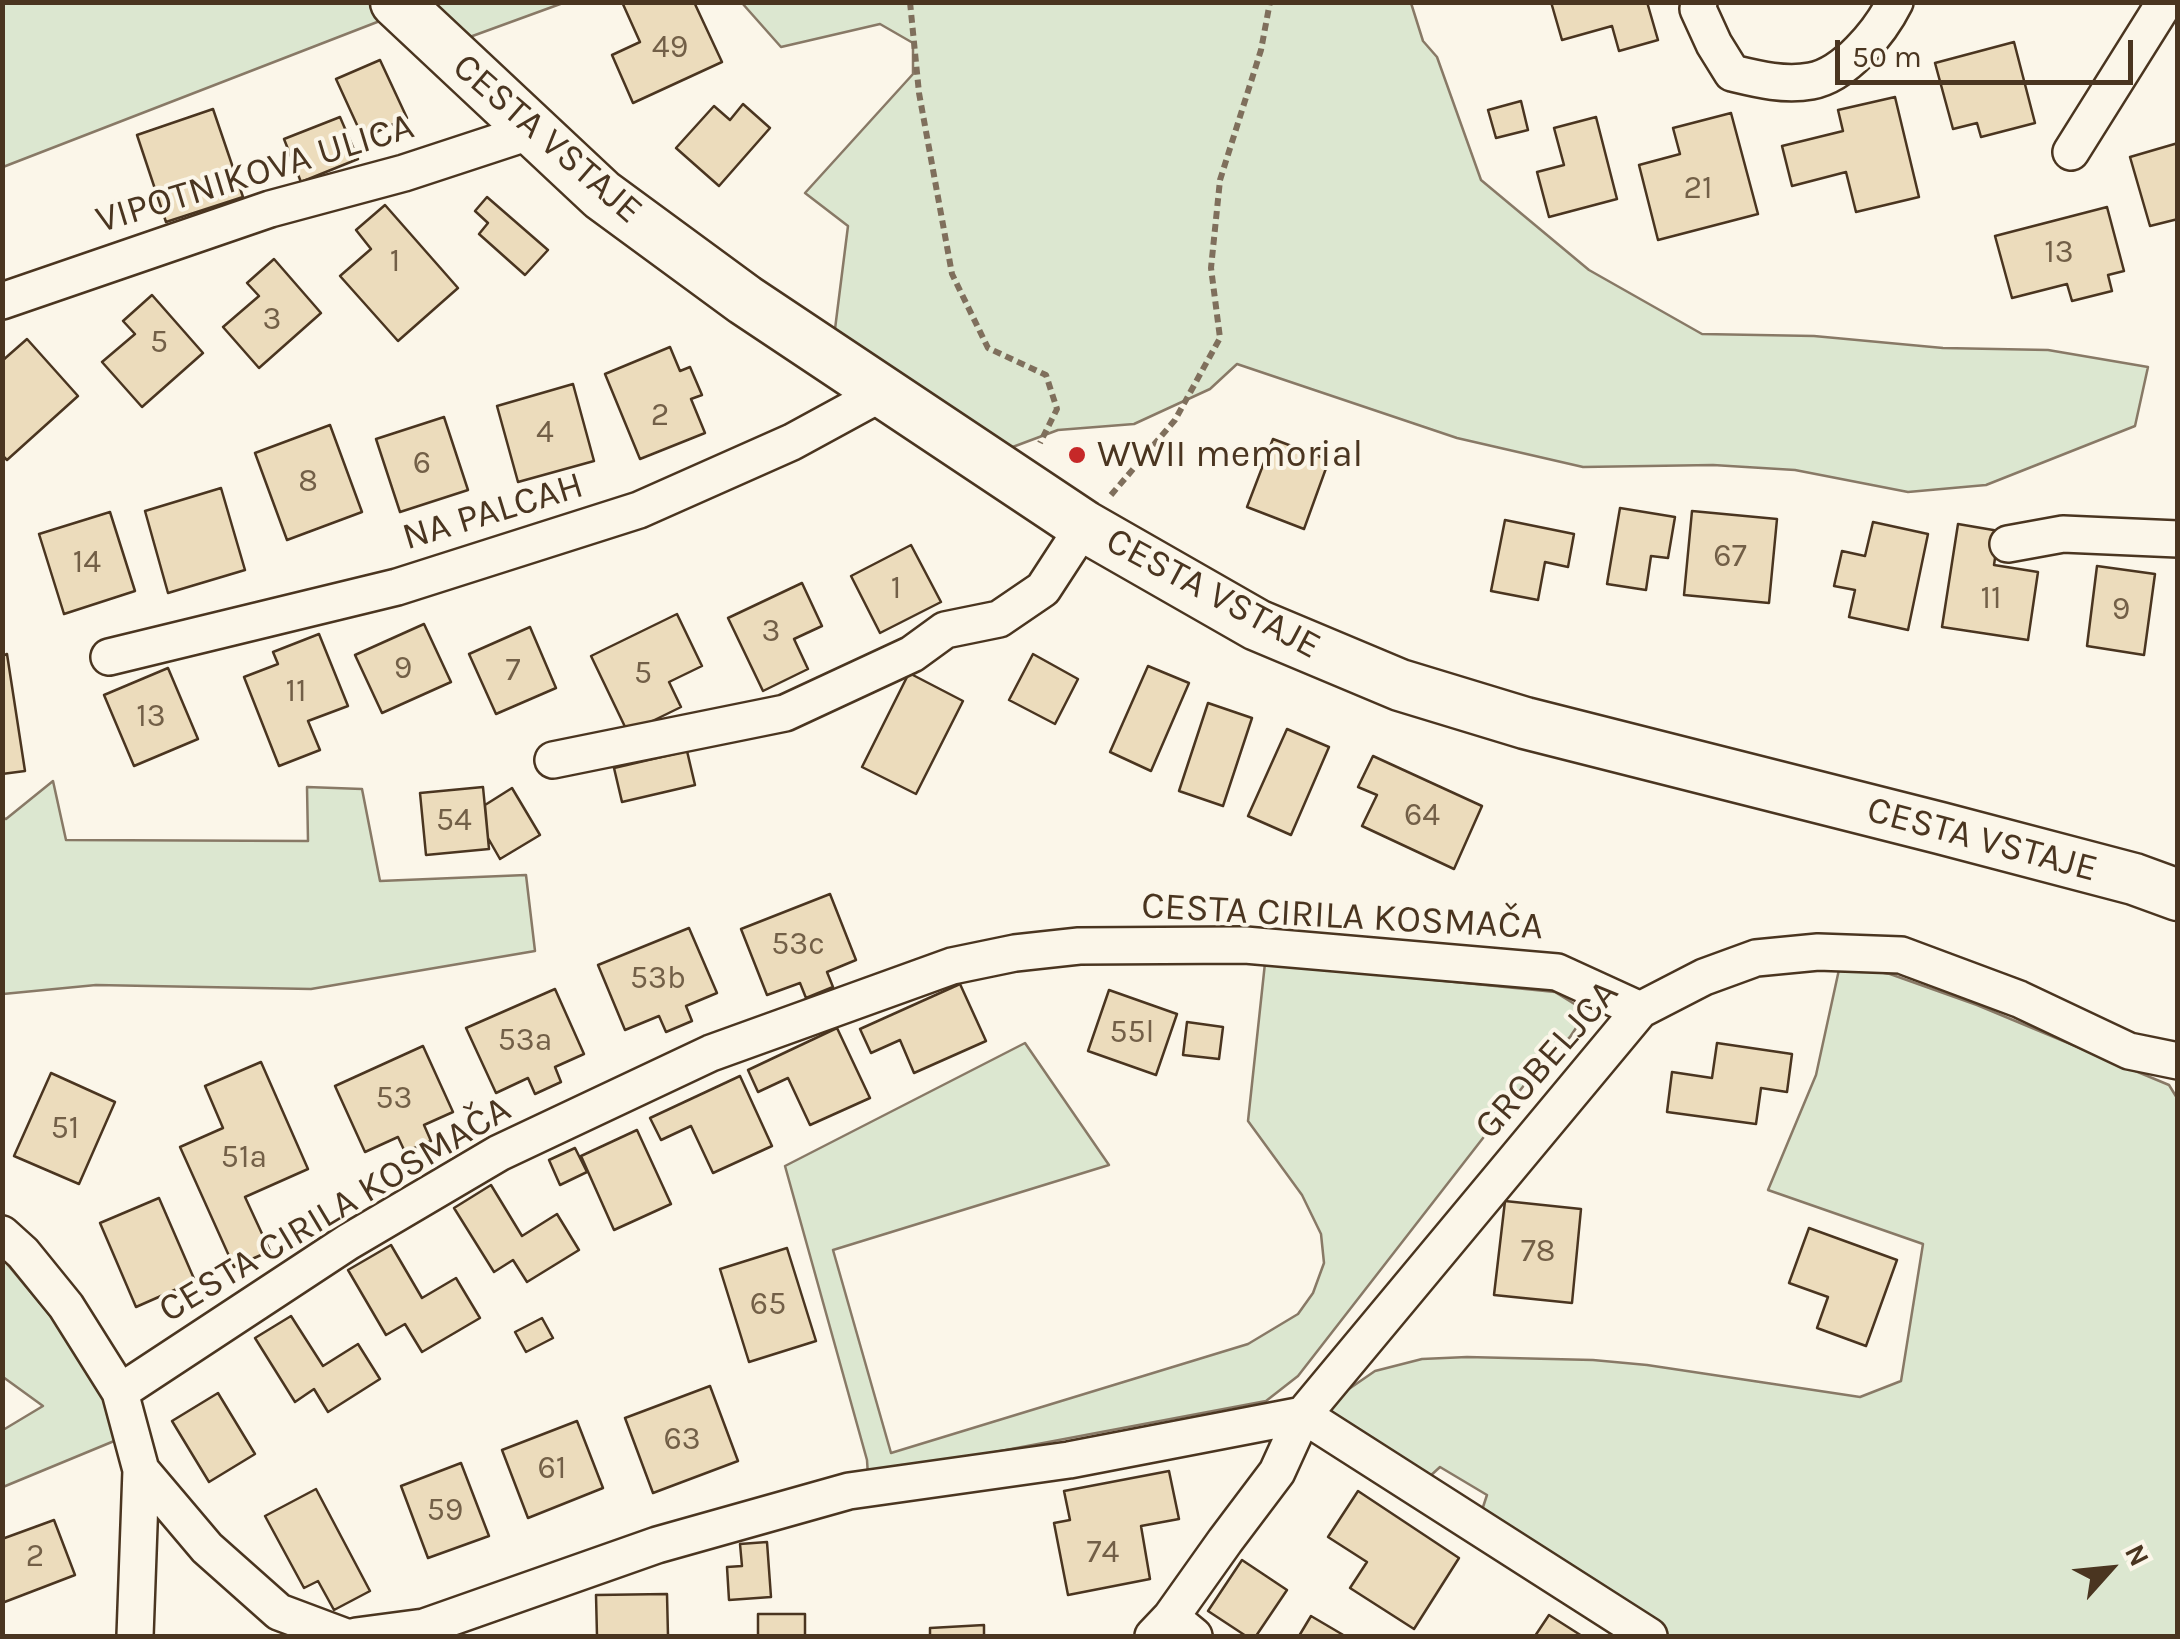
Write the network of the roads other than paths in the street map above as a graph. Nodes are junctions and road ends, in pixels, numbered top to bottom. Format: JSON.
{"nodes":[{"id":1,"x":396,"y":2,"type":"edge"},
{"id":2,"x":1698,"y":2,"type":"edge"},
{"id":3,"x":1895,"y":2,"type":"edge"},
{"id":4,"x":2165,"y":2,"type":"edge"},
{"id":5,"x":532,"y":131,"type":"junction"},
{"id":6,"x":2071,"y":152,"type":"dead end"},
{"id":7,"x":2,"y":300,"type":"edge"},
{"id":8,"x":882,"y":394,"type":"junction"},
{"id":9,"x":1084,"y":526,"type":"junction"},
{"id":10,"x":2178,"y":540,"type":"edge"},
{"id":11,"x":2008,"y":544,"type":"dead end"},
{"id":12,"x":109,"y":657,"type":"dead end"},
{"id":13,"x":553,"y":760,"type":"dead end"},
{"id":14,"x":2178,"y":895,"type":"edge"},
{"id":15,"x":1640,"y":1010,"type":"junction"},
{"id":16,"x":2178,"y":1061,"type":"edge"},
{"id":17,"x":2,"y":1234,"type":"edge"},
{"id":18,"x":120,"y":1392,"type":"junction"},
{"id":19,"x":1303,"y":1415,"type":"junction"},
{"id":20,"x":141,"y":1470,"type":"junction"},
{"id":21,"x":1173,"y":1630,"type":"edge"},
{"id":22,"x":134,"y":1636,"type":"edge"},
{"id":23,"x":342,"y":1636,"type":"edge"},
{"id":24,"x":356,"y":1636,"type":"edge"},
{"id":25,"x":1649,"y":1636,"type":"edge"}],
"edges":[{"from":1,"to":5,"type":"main road","name":"CESTA VSTAJE"},
{"from":2,"to":3,"type":"street"},
{"from":4,"to":6,"type":"street"},
{"from":5,"to":7,"type":"street","name":"VIPOTNIKOVA ULICA"},
{"from":5,"to":8,"type":"main road","name":"CESTA VSTAJE"},
{"from":8,"to":9,"type":"main road","name":"CESTA VSTAJE"},
{"from":8,"to":12,"type":"street","name":"NA PALCAH"},
{"from":9,"to":13,"type":"street"},
{"from":9,"to":14,"type":"main road","name":"CESTA VSTAJE"},
{"from":10,"to":11,"type":"street"},
{"from":15,"to":16,"type":"street","name":"GROBELJCA"},
{"from":15,"to":18,"type":"street","name":"CESTA CIRILA KOSMAČA"},
{"from":15,"to":19,"type":"street","name":"GROBELJCA"},
{"from":17,"to":18,"type":"street"},
{"from":18,"to":20,"type":"street"},
{"from":19,"to":21,"type":"street","name":"GROBELJCA"},
{"from":19,"to":24,"type":"street"},
{"from":19,"to":25,"type":"street"},
{"from":20,"to":22,"type":"street"},
{"from":20,"to":23,"type":"street"}]}
